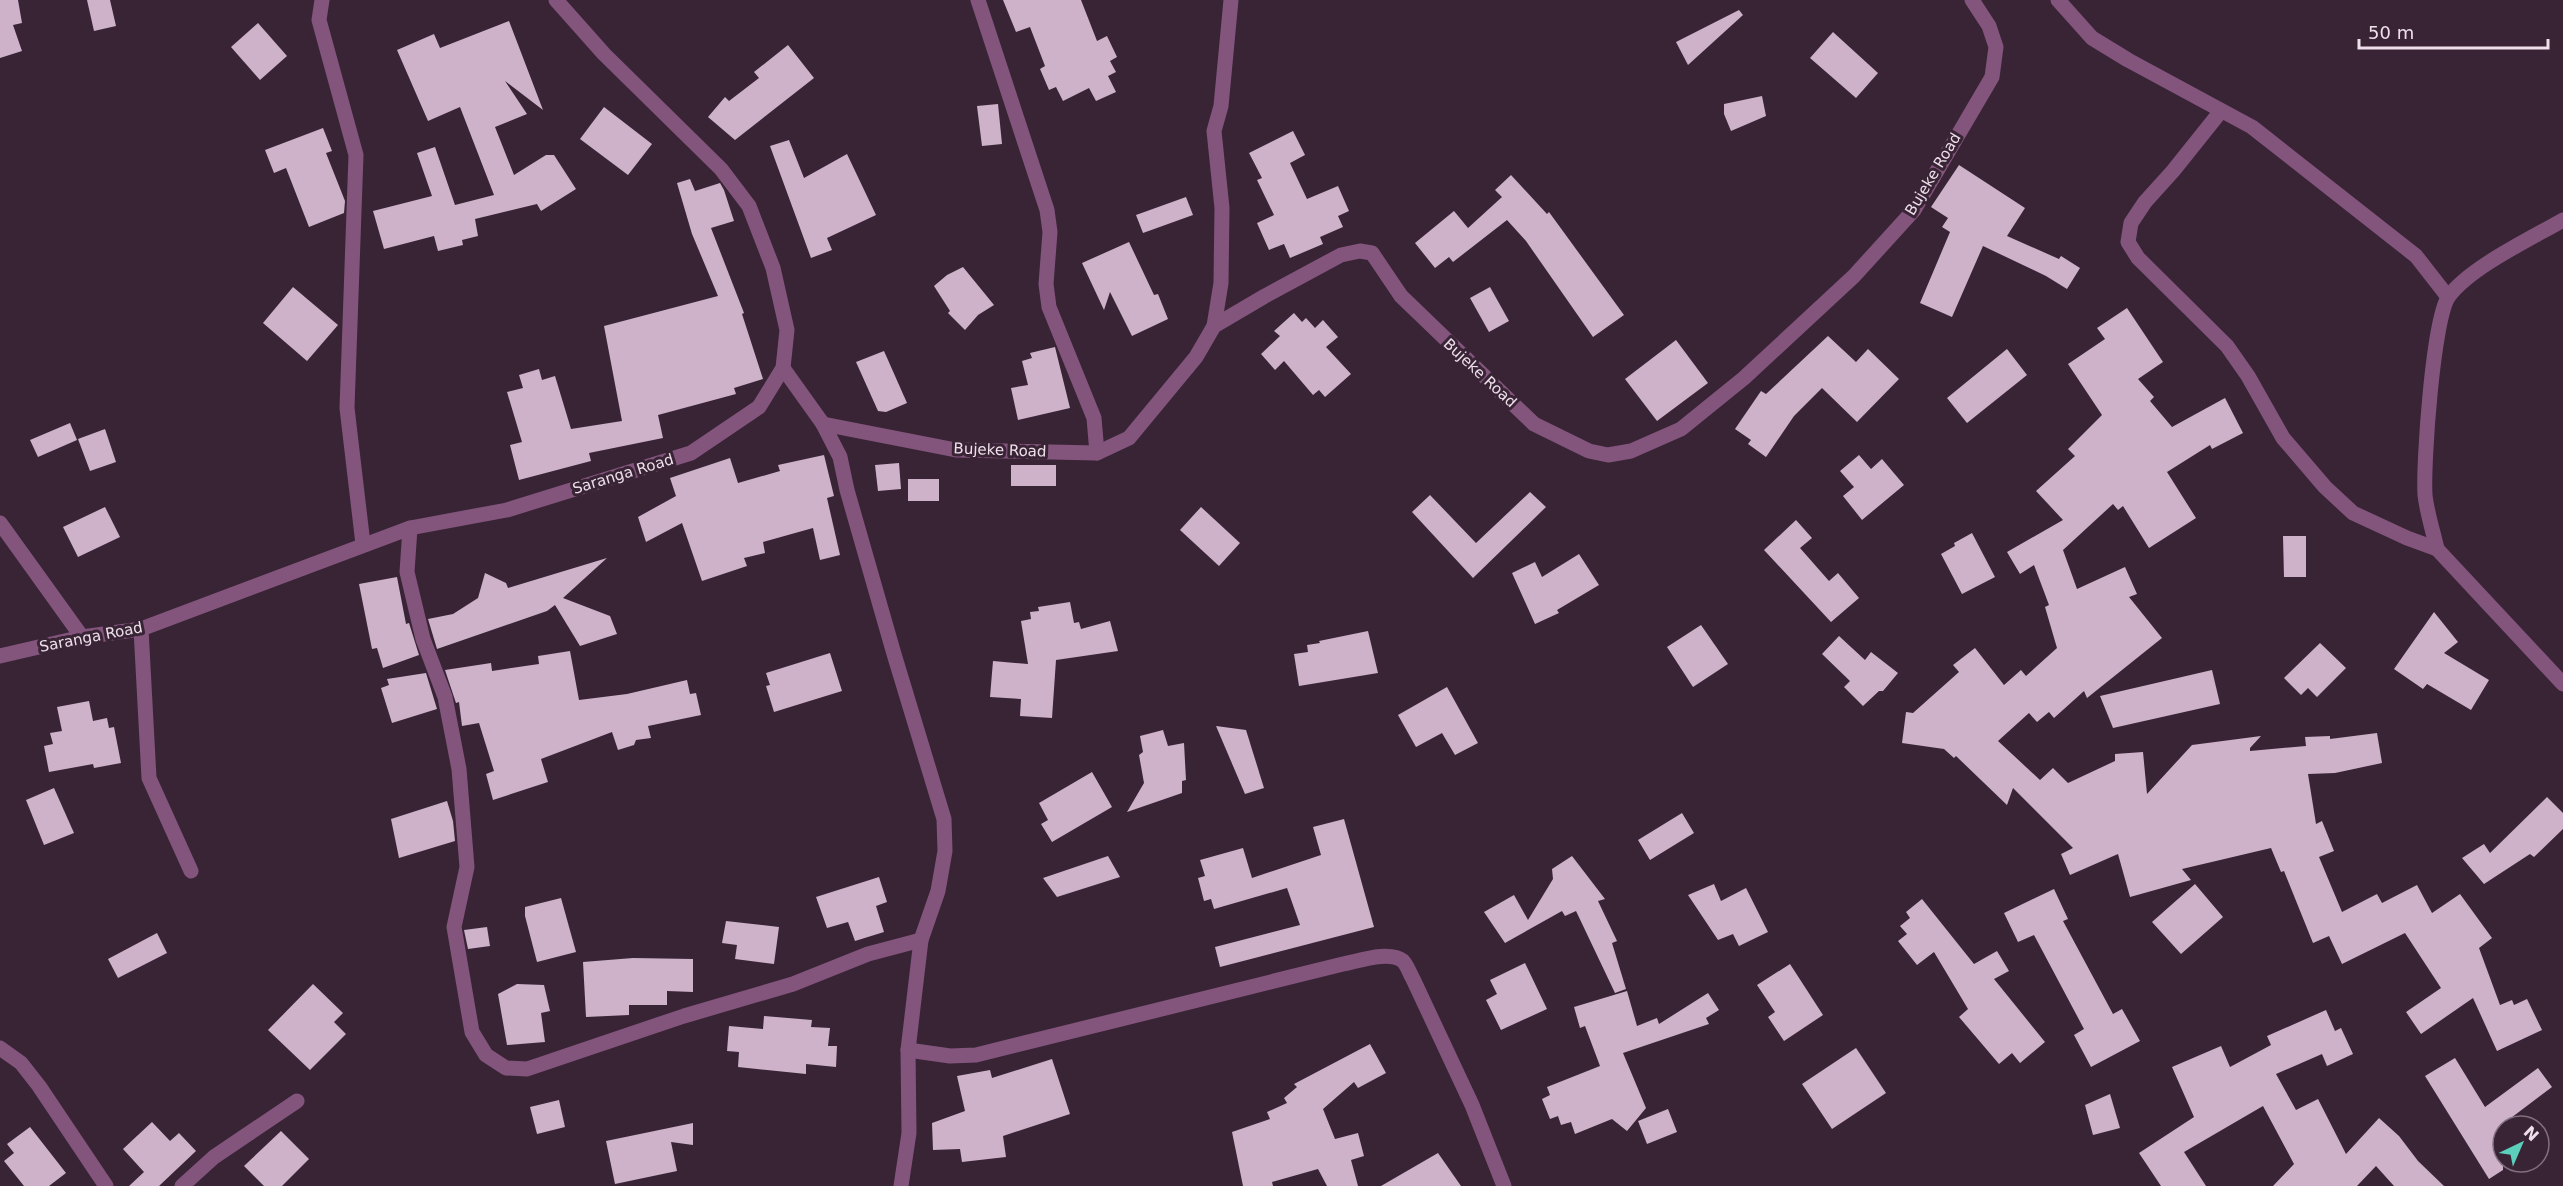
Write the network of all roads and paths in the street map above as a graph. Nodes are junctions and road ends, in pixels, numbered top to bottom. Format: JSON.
{"nodes":[{"id":1,"x":322,"y":0,"type":"edge"},
{"id":2,"x":556,"y":0,"type":"edge"},
{"id":3,"x":978,"y":0,"type":"edge"},
{"id":4,"x":1231,"y":0,"type":"edge"},
{"id":5,"x":1972,"y":0,"type":"edge"},
{"id":6,"x":2058,"y":0,"type":"edge"},
{"id":7,"x":2221,"y":111,"type":"junction"},
{"id":8,"x":2563,"y":220,"type":"edge"},
{"id":9,"x":2448,"y":297,"type":"junction"},
{"id":10,"x":1214,"y":326,"type":"junction"},
{"id":11,"x":783,"y":368,"type":"junction"},
{"id":12,"x":823,"y":424,"type":"junction"},
{"id":13,"x":1097,"y":453,"type":"junction"},
{"id":14,"x":0,"y":523,"type":"edge"},
{"id":15,"x":410,"y":528,"type":"junction"},
{"id":16,"x":363,"y":544,"type":"junction"},
{"id":17,"x":2437,"y":549,"type":"junction"},
{"id":18,"x":141,"y":629,"type":"junction"},
{"id":19,"x":82,"y":637,"type":"junction"},
{"id":20,"x":0,"y":656,"type":"edge"},
{"id":21,"x":2563,"y":684,"type":"edge"},
{"id":22,"x":191,"y":871,"type":"dead end"},
{"id":23,"x":921,"y":940,"type":"junction"},
{"id":24,"x":0,"y":1048,"type":"edge"},
{"id":25,"x":908,"y":1050,"type":"junction"},
{"id":26,"x":297,"y":1101,"type":"dead end"},
{"id":27,"x":106,"y":1186,"type":"edge"},
{"id":28,"x":182,"y":1186,"type":"edge"},
{"id":29,"x":901,"y":1186,"type":"edge"},
{"id":30,"x":1504,"y":1186,"type":"edge"}],
"edges":[{"from":1,"to":16,"type":"street"},
{"from":2,"to":11,"type":"street","name":"Saranga Road"},
{"from":3,"to":13,"type":"street"},
{"from":4,"to":10,"type":"street"},
{"from":5,"to":10,"type":"street","name":"Bujeke Road"},
{"from":6,"to":7,"type":"street"},
{"from":7,"to":9,"type":"street"},
{"from":7,"to":17,"type":"street"},
{"from":8,"to":9,"type":"street"},
{"from":9,"to":17,"type":"street"},
{"from":10,"to":13,"type":"street","name":"Bujeke Road"},
{"from":11,"to":12,"type":"street"},
{"from":11,"to":15,"type":"street","name":"Saranga Road"},
{"from":12,"to":13,"type":"street","name":"Bujeke Road"},
{"from":12,"to":23,"type":"street"},
{"from":14,"to":19,"type":"street"},
{"from":15,"to":16,"type":"street","name":"Saranga Road"},
{"from":15,"to":23,"type":"street"},
{"from":16,"to":18,"type":"street","name":"Saranga Road"},
{"from":17,"to":21,"type":"street"},
{"from":18,"to":19,"type":"street","name":"Saranga Road"},
{"from":18,"to":22,"type":"street"},
{"from":19,"to":20,"type":"street","name":"Saranga Road"},
{"from":23,"to":25,"type":"street"},
{"from":24,"to":27,"type":"street"},
{"from":25,"to":29,"type":"street"},
{"from":25,"to":30,"type":"street"},
{"from":26,"to":28,"type":"street"}]}
